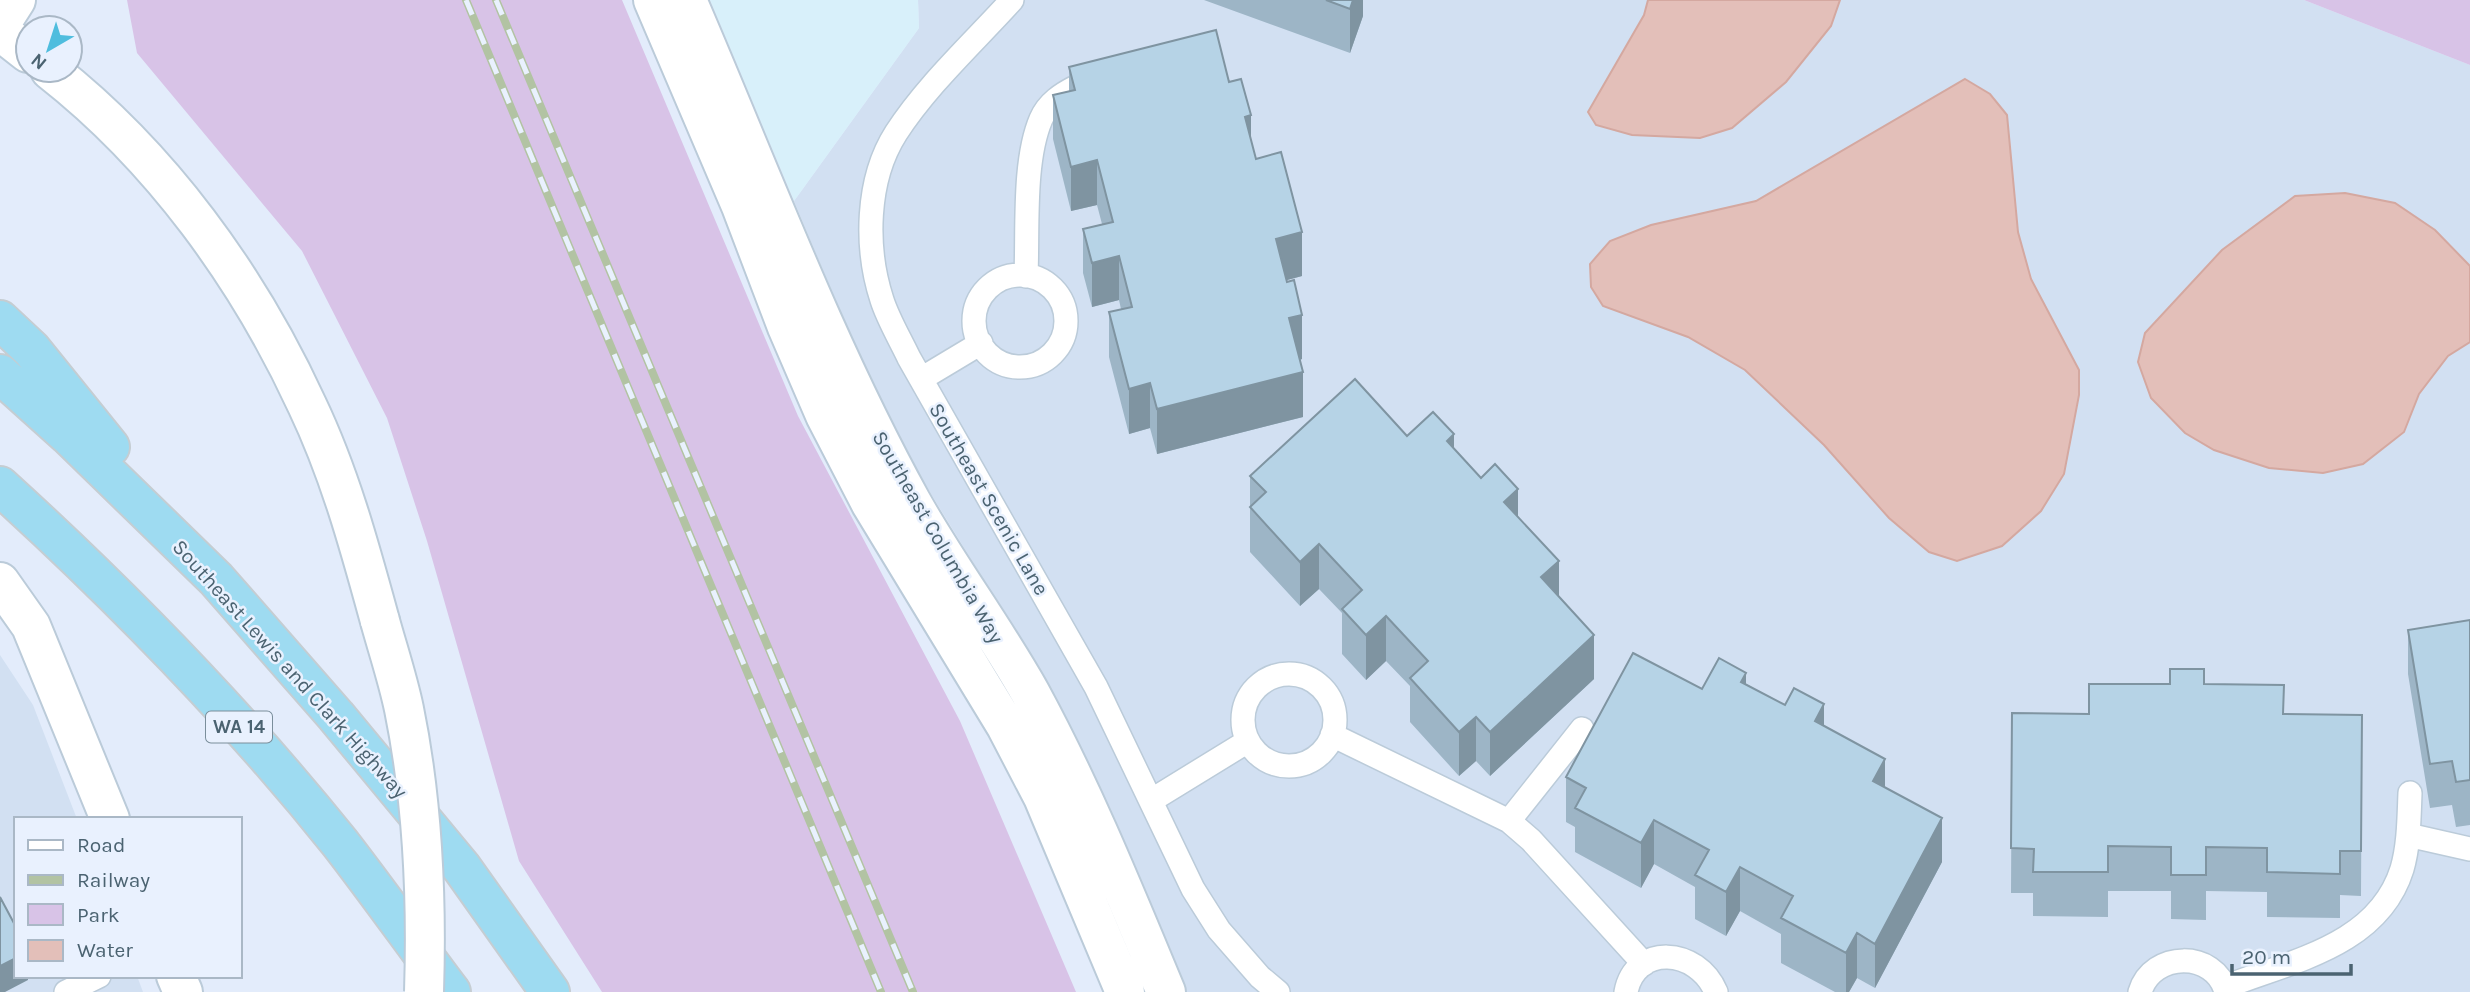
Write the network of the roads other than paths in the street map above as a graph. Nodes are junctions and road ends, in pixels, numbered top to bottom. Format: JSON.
{"nodes":[{"id":1,"x":16,"y":0,"type":"edge"},
{"id":2,"x":653,"y":0,"type":"edge"},
{"id":3,"x":687,"y":0,"type":"edge"},
{"id":4,"x":1012,"y":0,"type":"edge"},
{"id":5,"x":0,"y":26,"type":"edge"},
{"id":6,"x":0,"y":31,"type":"edge"},
{"id":7,"x":14,"y":42,"type":"edge"},
{"id":8,"x":1102,"y":80,"type":"edge"},
{"id":9,"x":67,"y":84,"type":"edge"},
{"id":10,"x":1026,"y":276,"type":"junction"},
{"id":11,"x":0,"y":320,"type":"edge"},
{"id":12,"x":981,"y":343,"type":"junction"},
{"id":13,"x":0,"y":374,"type":"edge"},
{"id":14,"x":921,"y":379,"type":"junction"},
{"id":15,"x":0,"y":486,"type":"edge"},
{"id":16,"x":216,"y":579,"type":"junction"},
{"id":17,"x":0,"y":582,"type":"edge"},
{"id":18,"x":1582,"y":729,"type":"dead end"},
{"id":19,"x":1332,"y":735,"type":"junction"},
{"id":20,"x":1248,"y":741,"type":"junction"},
{"id":21,"x":2410,"y":793,"type":"dead end"},
{"id":22,"x":1153,"y":800,"type":"junction"},
{"id":23,"x":109,"y":817,"type":"edge"},
{"id":24,"x":1509,"y":821,"type":"junction"},
{"id":25,"x":2408,"y":835,"type":"junction"},
{"id":26,"x":2470,"y":849,"type":"edge"},
{"id":27,"x":1644,"y":964,"type":"junction"},
{"id":28,"x":95,"y":978,"type":"edge"},
{"id":29,"x":2226,"y":990,"type":"edge"},
{"id":30,"x":66,"y":992,"type":"edge"},
{"id":31,"x":424,"y":992,"type":"edge"},
{"id":32,"x":451,"y":992,"type":"edge"},
{"id":33,"x":550,"y":992,"type":"edge"},
{"id":34,"x":1125,"y":992,"type":"edge"},
{"id":35,"x":1166,"y":992,"type":"edge"},
{"id":36,"x":1278,"y":992,"type":"edge"},
{"id":37,"x":1626,"y":992,"type":"edge"},
{"id":38,"x":1716,"y":992,"type":"edge"},
{"id":39,"x":2140,"y":992,"type":"edge"}],
"edges":[{"from":1,"to":5,"type":"street"},
{"from":2,"to":34,"type":"street","name":"Southeast Columbia Way"},
{"from":3,"to":35,"type":"street","name":"Southeast Columbia Way"},
{"from":4,"to":14,"type":"lane","name":"Southeast Scenic Lane"},
{"from":6,"to":7,"type":"street"},
{"from":8,"to":10,"type":"lane"},
{"from":9,"to":31,"type":"street","bridge":true},
{"from":10,"to":12,"type":"lane"},
{"from":10,"to":12,"type":"lane"},
{"from":11,"to":16,"type":"highway"},
{"from":12,"to":14,"type":"lane"},
{"from":13,"to":16,"type":"highway","name":"Southeast Lewis and Clark Highway"},
{"from":14,"to":22,"type":"lane","name":"Southeast Scenic Lane"},
{"from":15,"to":32,"type":"highway","number":"WA 14"},
{"from":16,"to":33,"type":"highway","name":"Southeast Lewis and Clark Highway"},
{"from":17,"to":23,"type":"street"},
{"from":18,"to":24,"type":"lane"},
{"from":19,"to":20,"type":"lane"},
{"from":19,"to":20,"type":"lane"},
{"from":19,"to":24,"type":"lane"},
{"from":20,"to":22,"type":"lane"},
{"from":21,"to":25,"type":"lane"},
{"from":22,"to":36,"type":"lane","name":"Southeast Scenic Lane"},
{"from":24,"to":27,"type":"lane"},
{"from":25,"to":26,"type":"lane"},
{"from":25,"to":29,"type":"lane"},
{"from":27,"to":37,"type":"lane"},
{"from":27,"to":38,"type":"lane"},
{"from":28,"to":30,"type":"lane"},
{"from":29,"to":39,"type":"lane"}]}
